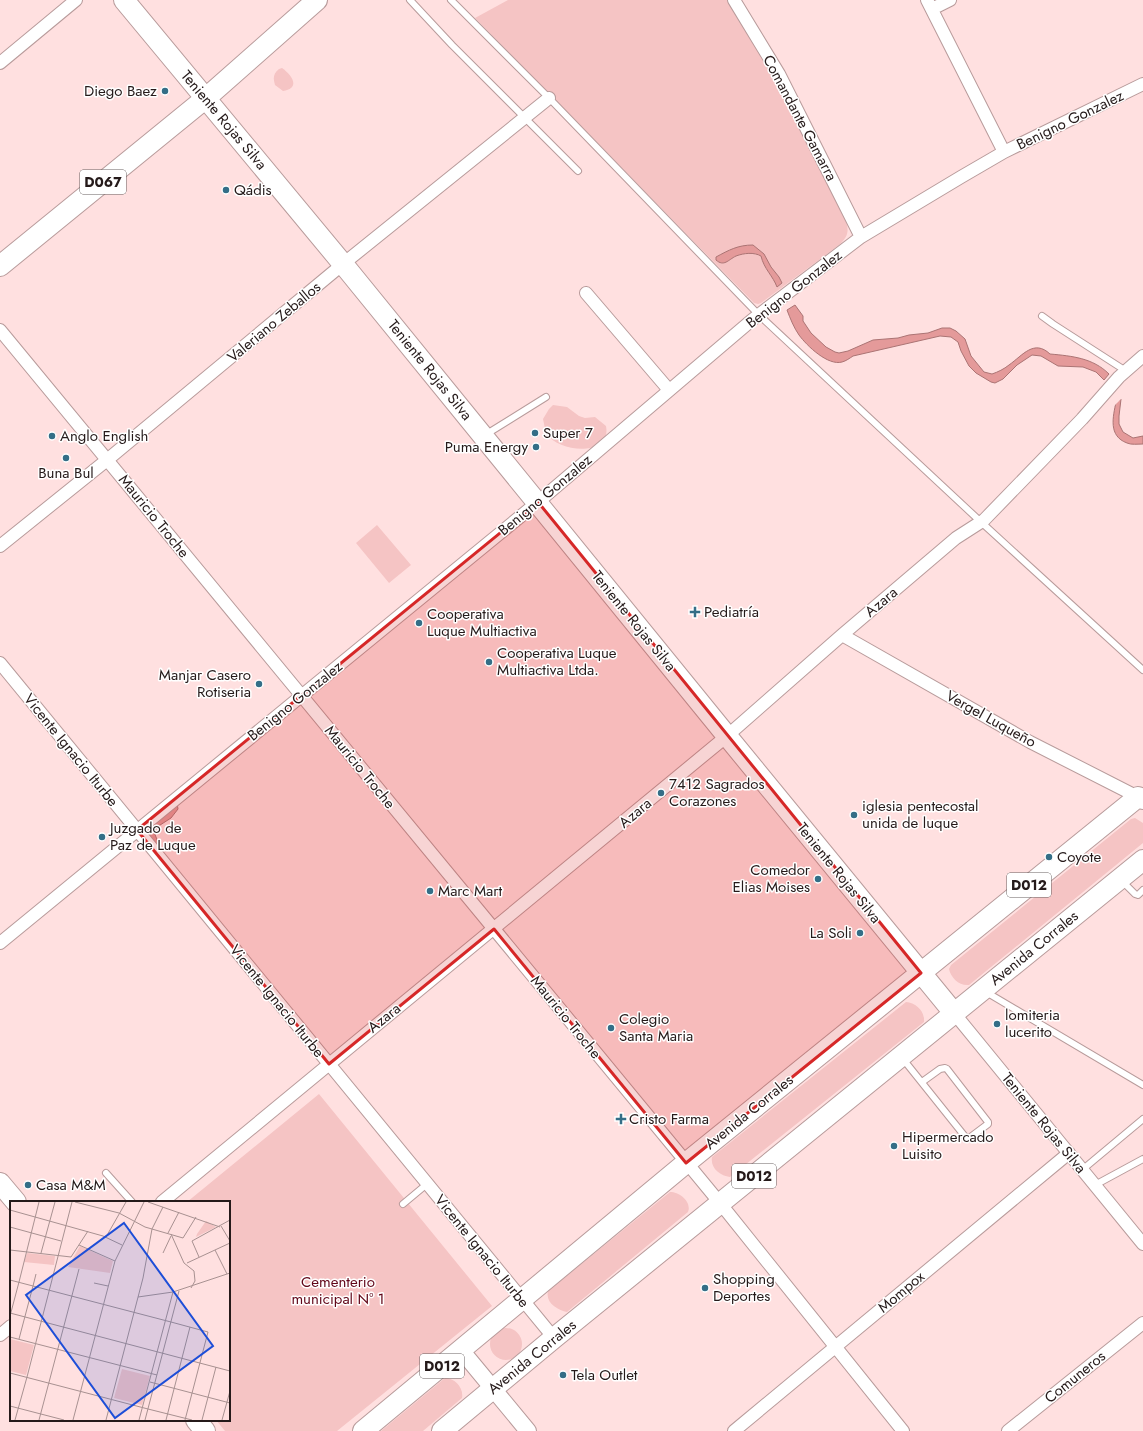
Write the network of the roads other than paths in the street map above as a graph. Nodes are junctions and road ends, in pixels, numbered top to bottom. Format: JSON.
{"nodes":[{"id":1,"x":76,"y":0,"type":"edge"},
{"id":2,"x":124,"y":0,"type":"edge"},
{"id":3,"x":317,"y":0,"type":"edge"},
{"id":4,"x":410,"y":0,"type":"edge"},
{"id":5,"x":451,"y":0,"type":"edge"},
{"id":6,"x":734,"y":0,"type":"edge"},
{"id":7,"x":950,"y":0,"type":"edge"},
{"id":8,"x":929,"y":4,"type":"edge"},
{"id":9,"x":0,"y":63,"type":"edge"},
{"id":10,"x":1143,"y":84,"type":"edge"},
{"id":11,"x":206,"y":98,"type":"junction"},
{"id":12,"x":549,"y":98,"type":"junction"},
{"id":13,"x":524,"y":117,"type":"junction"},
{"id":14,"x":1004,"y":152,"type":"junction"},
{"id":15,"x":578,"y":171,"type":"dead end"},
{"id":16,"x":861,"y":237,"type":"junction"},
{"id":17,"x":343,"y":264,"type":"junction"},
{"id":18,"x":0,"y":266,"type":"edge"},
{"id":19,"x":586,"y":293,"type":"dead end"},
{"id":20,"x":759,"y":315,"type":"junction"},
{"id":21,"x":1042,"y":316,"type":"dead end"},
{"id":22,"x":0,"y":330,"type":"edge"},
{"id":23,"x":1143,"y":356,"type":"edge"},
{"id":24,"x":1122,"y":374,"type":"junction"},
{"id":25,"x":669,"y":390,"type":"junction"},
{"id":26,"x":546,"y":397,"type":"dead end"},
{"id":27,"x":483,"y":436,"type":"junction"},
{"id":28,"x":107,"y":460,"type":"junction"},
{"id":29,"x":538,"y":502,"type":"junction"},
{"id":30,"x":981,"y":522,"type":"junction"},
{"id":31,"x":0,"y":546,"type":"edge"},
{"id":32,"x":842,"y":635,"type":"junction"},
{"id":33,"x":0,"y":663,"type":"edge"},
{"id":34,"x":1143,"y":670,"type":"edge"},
{"id":35,"x":301,"y":696,"type":"junction"},
{"id":36,"x":727,"y":736,"type":"junction"},
{"id":37,"x":1140,"y":798,"type":"edge"},
{"id":38,"x":137,"y":830,"type":"junction"},
{"id":39,"x":1143,"y":860,"type":"edge"},
{"id":40,"x":1120,"y":878,"type":"junction"},
{"id":41,"x":1143,"y":890,"type":"edge"},
{"id":42,"x":494,"y":929,"type":"junction"},
{"id":43,"x":0,"y":943,"type":"edge"},
{"id":44,"x":921,"y":972,"type":"junction"},
{"id":45,"x":982,"y":990,"type":"junction"},
{"id":46,"x":954,"y":1013,"type":"junction"},
{"id":47,"x":901,"y":1056,"type":"junction"},
{"id":48,"x":329,"y":1064,"type":"junction"},
{"id":49,"x":922,"y":1082,"type":"junction"},
{"id":50,"x":1143,"y":1085,"type":"edge"},
{"id":51,"x":1143,"y":1119,"type":"edge"},
{"id":52,"x":1069,"y":1153,"type":"junction"},
{"id":53,"x":1143,"y":1159,"type":"edge"},
{"id":54,"x":686,"y":1162,"type":"junction"},
{"id":55,"x":1082,"y":1170,"type":"junction"},
{"id":56,"x":106,"y":1173,"type":"dead end"},
{"id":57,"x":0,"y":1183,"type":"edge"},
{"id":58,"x":427,"y":1184,"type":"junction"},
{"id":59,"x":1095,"y":1185,"type":"junction"},
{"id":60,"x":15,"y":1201,"type":"edge"},
{"id":61,"x":131,"y":1201,"type":"edge"},
{"id":62,"x":163,"y":1201,"type":"edge"},
{"id":63,"x":403,"y":1204,"type":"dead end"},
{"id":64,"x":720,"y":1204,"type":"junction"},
{"id":65,"x":1143,"y":1244,"type":"edge"},
{"id":66,"x":522,"y":1300,"type":"junction"},
{"id":67,"x":1143,"y":1323,"type":"edge"},
{"id":68,"x":10,"y":1327,"type":"edge"},
{"id":69,"x":0,"y":1335,"type":"edge"},
{"id":70,"x":554,"y":1338,"type":"junction"},
{"id":71,"x":835,"y":1348,"type":"junction"},
{"id":72,"x":461,"y":1350,"type":"junction"},
{"id":73,"x":493,"y":1389,"type":"junction"},
{"id":74,"x":197,"y":1421,"type":"edge"},
{"id":75,"x":205,"y":1431,"type":"edge"},
{"id":76,"x":363,"y":1431,"type":"edge"},
{"id":77,"x":442,"y":1431,"type":"edge"},
{"id":78,"x":528,"y":1431,"type":"edge"},
{"id":79,"x":734,"y":1431,"type":"edge"},
{"id":80,"x":903,"y":1431,"type":"edge"},
{"id":81,"x":1008,"y":1431,"type":"edge"}],
"edges":[{"from":1,"to":9,"type":"street"},
{"from":2,"to":11,"type":"main road","name":"Teniente Rojas Silva"},
{"from":3,"to":11,"type":"main road","number":"D067"},
{"from":4,"to":13,"type":"lane"},
{"from":5,"to":12,"type":"lane"},
{"from":6,"to":16,"type":"street","name":"Comandante Gamarra"},
{"from":7,"to":8,"type":"street"},
{"from":8,"to":14,"type":"street"},
{"from":10,"to":14,"type":"street","name":"Benigno Gonzalez"},
{"from":11,"to":17,"type":"main road","name":"Teniente Rojas Silva"},
{"from":11,"to":18,"type":"main road","number":"D067"},
{"from":12,"to":13,"type":"street","name":"Valeriano Zeballos"},
{"from":12,"to":20,"type":"lane"},
{"from":13,"to":15,"type":"lane"},
{"from":13,"to":17,"type":"street","name":"Valeriano Zeballos"},
{"from":14,"to":16,"type":"street","name":"Benigno Gonzalez"},
{"from":16,"to":20,"type":"street","name":"Benigno Gonzalez"},
{"from":17,"to":27,"type":"main road","name":"Teniente Rojas Silva"},
{"from":17,"to":28,"type":"street","name":"Valeriano Zeballos"},
{"from":19,"to":25,"type":"street"},
{"from":20,"to":25,"type":"street","name":"Benigno Gonzalez"},
{"from":20,"to":30,"type":"lane"},
{"from":21,"to":24,"type":"lane"},
{"from":22,"to":28,"type":"street","name":"Mauricio Troche"},
{"from":23,"to":24,"type":"street","name":"Azara"},
{"from":24,"to":30,"type":"street","name":"Azara"},
{"from":25,"to":29,"type":"street","name":"Benigno Gonzalez"},
{"from":26,"to":27,"type":"lane"},
{"from":27,"to":29,"type":"main road","name":"Teniente Rojas Silva"},
{"from":28,"to":31,"type":"street","name":"Valeriano Zeballos"},
{"from":28,"to":35,"type":"street","name":"Mauricio Troche"},
{"from":29,"to":35,"type":"street","name":"Benigno Gonzalez"},
{"from":29,"to":36,"type":"main road","name":"Teniente Rojas Silva"},
{"from":30,"to":32,"type":"street","name":"Azara"},
{"from":30,"to":34,"type":"lane"},
{"from":32,"to":36,"type":"street","name":"Azara"},
{"from":32,"to":37,"type":"street","name":"Vergel Luqueño"},
{"from":33,"to":38,"type":"street","name":"Vicente Ignacio Iturbe"},
{"from":35,"to":38,"type":"street","name":"Benigno Gonzalez"},
{"from":35,"to":42,"type":"street","name":"Mauricio Troche"},
{"from":36,"to":42,"type":"street","name":"Azara"},
{"from":36,"to":44,"type":"main road","name":"Teniente Rojas Silva"},
{"from":37,"to":44,"type":"main road","name":"Avenida Corrales","number":"D012"},
{"from":38,"to":43,"type":"street","name":"Benigno Gonzalez"},
{"from":38,"to":48,"type":"street","name":"Vicente Ignacio Iturbe"},
{"from":39,"to":40,"type":"main road","name":"Avenida Corrales","number":"D012"},
{"from":40,"to":41,"type":"lane"},
{"from":40,"to":45,"type":"main road","name":"Avenida Corrales","number":"D012"},
{"from":42,"to":48,"type":"street","name":"Azara"},
{"from":42,"to":54,"type":"street","name":"Mauricio Troche"},
{"from":44,"to":46,"type":"main road","name":"Teniente Rojas Silva"},
{"from":44,"to":54,"type":"main road","name":"Avenida Corrales","number":"D012"},
{"from":45,"to":46,"type":"main road","name":"Avenida Corrales","number":"D012"},
{"from":45,"to":50,"type":"lane"},
{"from":46,"to":47,"type":"main road","name":"Avenida Corrales","number":"D012"},
{"from":46,"to":52,"type":"street","name":"Teniente Rojas Silva"},
{"from":47,"to":49,"type":"lane"},
{"from":47,"to":64,"type":"main road","name":"Avenida Corrales","number":"D012"},
{"from":48,"to":58,"type":"street","name":"Vicente Ignacio Iturbe"},
{"from":48,"to":62,"type":"street","name":"Azara"},
{"from":49,"to":49,"type":"lane"},
{"from":51,"to":55,"type":"lane"},
{"from":52,"to":55,"type":"street","name":"Teniente Rojas Silva"},
{"from":52,"to":71,"type":"street","name":"Mompox"},
{"from":53,"to":59,"type":"lane"},
{"from":54,"to":64,"type":"street","name":"Mauricio Troche"},
{"from":54,"to":66,"type":"main road","name":"Avenida Corrales","number":"D012"},
{"from":55,"to":59,"type":"street","name":"Teniente Rojas Silva"},
{"from":56,"to":61,"type":"lane"},
{"from":57,"to":60,"type":"main road"},
{"from":58,"to":63,"type":"lane"},
{"from":58,"to":66,"type":"street","name":"Vicente Ignacio Iturbe"},
{"from":59,"to":65,"type":"street","name":"Teniente Rojas Silva"},
{"from":64,"to":70,"type":"main road","name":"Avenida Corrales","number":"D012"},
{"from":64,"to":71,"type":"street","name":"Mauricio Troche"},
{"from":66,"to":70,"type":"street","name":"Vicente Ignacio Iturbe"},
{"from":66,"to":72,"type":"main road","name":"Avenida Corrales","number":"D012"},
{"from":67,"to":81,"type":"street","name":"Comuneros"},
{"from":68,"to":69,"type":"street"},
{"from":70,"to":73,"type":"main road","name":"Avenida Corrales","number":"D012"},
{"from":71,"to":79,"type":"street","name":"Mompox"},
{"from":71,"to":80,"type":"street","name":"Mauricio Troche"},
{"from":72,"to":73,"type":"street"},
{"from":72,"to":76,"type":"main road","name":"Avenida Corrales","number":"D012"},
{"from":73,"to":77,"type":"main road","name":"Avenida Corrales","number":"D012"},
{"from":73,"to":78,"type":"street"},
{"from":74,"to":75,"type":"main road"}]}
